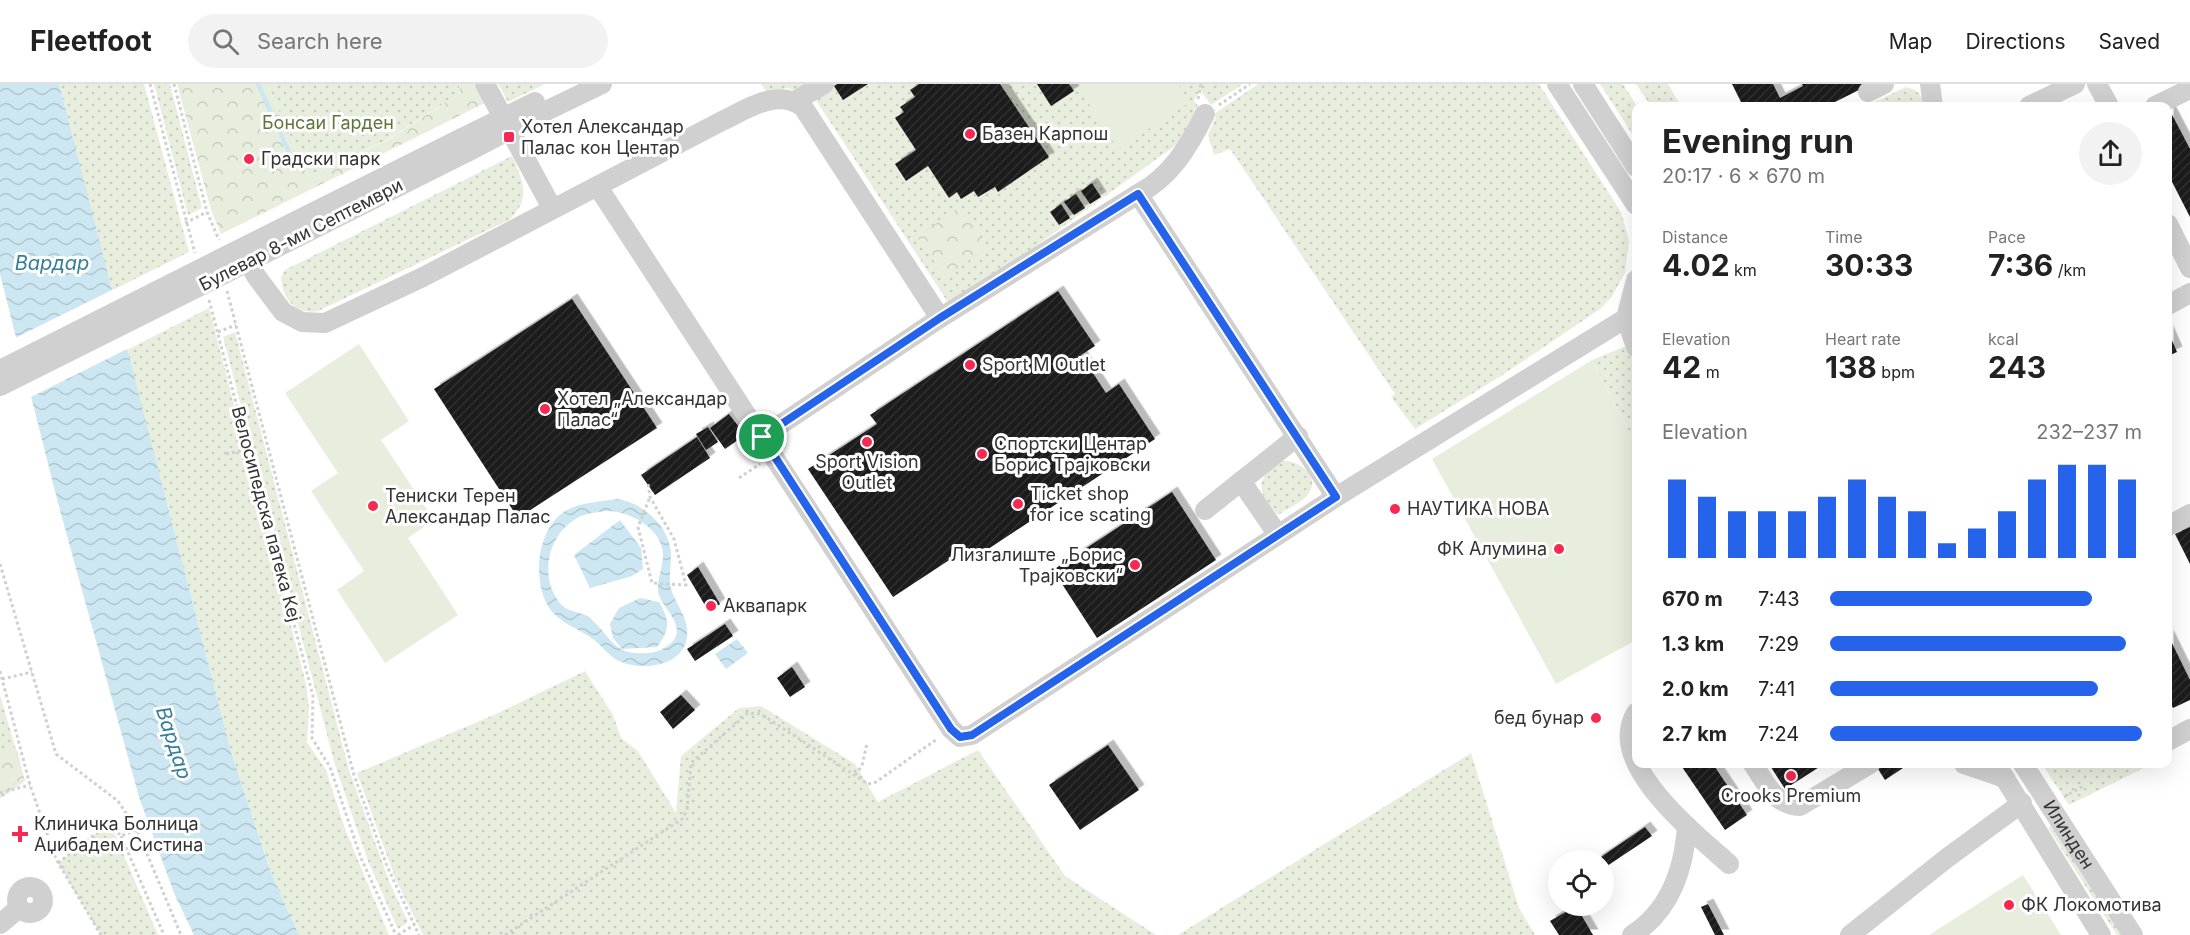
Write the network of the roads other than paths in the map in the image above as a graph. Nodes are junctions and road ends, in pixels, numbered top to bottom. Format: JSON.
{"nodes":[{"id":1,"x":485,"y":84,"type":"edge"},
{"id":2,"x":571,"y":84,"type":"edge"},
{"id":3,"x":602,"y":84,"type":"edge"},
{"id":4,"x":824,"y":84,"type":"edge"},
{"id":5,"x":1557,"y":84,"type":"edge"},
{"id":6,"x":1583,"y":84,"type":"edge"},
{"id":7,"x":1930,"y":84,"type":"edge"},
{"id":8,"x":2075,"y":84,"type":"edge"},
{"id":9,"x":2097,"y":84,"type":"edge"},
{"id":10,"x":2190,"y":89,"type":"edge"},
{"id":11,"x":795,"y":101,"type":"junction"},
{"id":12,"x":1932,"y":102,"type":"edge"},
{"id":13,"x":2037,"y":102,"type":"edge"},
{"id":14,"x":2107,"y":102,"type":"edge"},
{"id":15,"x":2163,"y":102,"type":"edge"},
{"id":16,"x":542,"y":106,"type":"junction"},
{"id":17,"x":1205,"y":114,"type":"road end"},
{"id":18,"x":465,"y":145,"type":"junction"},
{"id":19,"x":1632,"y":161,"type":"edge"},
{"id":20,"x":598,"y":187,"type":"junction"},
{"id":21,"x":1138,"y":194,"type":"junction"},
{"id":22,"x":1632,"y":200,"type":"edge"},
{"id":23,"x":552,"y":208,"type":"junction"},
{"id":24,"x":2172,"y":232,"type":"edge"},
{"id":25,"x":249,"y":262,"type":"junction"},
{"id":26,"x":2190,"y":268,"type":"edge"},
{"id":27,"x":222,"y":275,"type":"junction"},
{"id":28,"x":2190,"y":293,"type":"edge"},
{"id":29,"x":2172,"y":303,"type":"edge"},
{"id":30,"x":940,"y":318,"type":"junction"},
{"id":31,"x":1632,"y":318,"type":"edge"},
{"id":32,"x":0,"y":370,"type":"edge"},
{"id":33,"x":0,"y":386,"type":"edge"},
{"id":34,"x":1298,"y":436,"type":"junction"},
{"id":35,"x":762,"y":437,"type":"junction"},
{"id":36,"x":1241,"y":481,"type":"junction"},
{"id":37,"x":1336,"y":497,"type":"junction"},
{"id":38,"x":1205,"y":510,"type":"dead end"},
{"id":39,"x":2190,"y":514,"type":"edge"},
{"id":40,"x":2172,"y":524,"type":"edge"},
{"id":41,"x":1278,"y":535,"type":"junction"},
{"id":42,"x":1632,"y":722,"type":"edge"},
{"id":43,"x":2190,"y":729,"type":"edge"},
{"id":44,"x":2172,"y":739,"type":"edge"},
{"id":45,"x":1632,"y":748,"type":"edge"},
{"id":46,"x":1639,"y":768,"type":"edge"},
{"id":47,"x":1756,"y":768,"type":"edge"},
{"id":48,"x":1859,"y":768,"type":"edge"},
{"id":49,"x":1985,"y":768,"type":"edge"},
{"id":50,"x":2026,"y":768,"type":"edge"},
{"id":51,"x":2001,"y":771,"type":"edge"},
{"id":52,"x":2022,"y":804,"type":"junction"},
{"id":53,"x":1688,"y":826,"type":"junction"},
{"id":54,"x":1729,"y":864,"type":"dead end"},
{"id":55,"x":20,"y":908,"type":"dead end"},
{"id":56,"x":0,"y":924,"type":"edge"},
{"id":57,"x":1632,"y":935,"type":"edge"},
{"id":58,"x":1850,"y":935,"type":"edge"},
{"id":59,"x":2101,"y":935,"type":"edge"},
{"id":60,"x":2133,"y":935,"type":"edge"}],
"edges":[{"from":1,"to":23,"type":"street"},
{"from":2,"to":16,"type":"street","name":"Булевар 8-ми Септември"},
{"from":3,"to":16,"type":"street","name":"Булевар 8-ми Септември"},
{"from":4,"to":11,"type":"street"},
{"from":5,"to":22,"type":"street"},
{"from":6,"to":19,"type":"street"},
{"from":7,"to":12,"type":"street"},
{"from":8,"to":13,"type":"street"},
{"from":9,"to":14,"type":"street"},
{"from":10,"to":15,"type":"street"},
{"from":11,"to":20,"type":"street"},
{"from":11,"to":30,"type":"street"},
{"from":16,"to":18,"type":"street","name":"Булевар 8-ми Септември","bridge":true},
{"from":17,"to":21,"type":"street"},
{"from":18,"to":25,"type":"street","name":"Булевар 8-ми Септември"},
{"from":18,"to":27,"type":"street","name":"Булевар 8-ми Септември"},
{"from":20,"to":23,"type":"street"},
{"from":20,"to":35,"type":"street"},
{"from":21,"to":30,"type":"street"},
{"from":21,"to":34,"type":"street"},
{"from":23,"to":25,"type":"street"},
{"from":24,"to":26,"type":"street"},
{"from":25,"to":27,"type":"street","name":"Булевар 8-ми Септември"},
{"from":27,"to":32,"type":"street","name":"Булевар 8-ми Септември","bridge":true},
{"from":27,"to":33,"type":"street","name":"Булевар 8-ми Септември","bridge":true},
{"from":28,"to":29,"type":"street"},
{"from":30,"to":35,"type":"street"},
{"from":31,"to":37,"type":"street"},
{"from":34,"to":36,"type":"street"},
{"from":34,"to":37,"type":"street"},
{"from":35,"to":41,"type":"street"},
{"from":36,"to":38,"type":"street"},
{"from":36,"to":41,"type":"street"},
{"from":37,"to":41,"type":"street"},
{"from":39,"to":40,"type":"street"},
{"from":42,"to":45,"type":"street"},
{"from":43,"to":44,"type":"street"},
{"from":46,"to":53,"type":"street"},
{"from":47,"to":48,"type":"street"},
{"from":49,"to":51,"type":"street"},
{"from":50,"to":60,"type":"street","name":"Илинден"},
{"from":51,"to":52,"type":"street","name":"Илинден"},
{"from":52,"to":58,"type":"street"},
{"from":52,"to":59,"type":"street","name":"Илинден"},
{"from":53,"to":54,"type":"street"},
{"from":53,"to":57,"type":"street"},
{"from":55,"to":56,"type":"street"}]}
